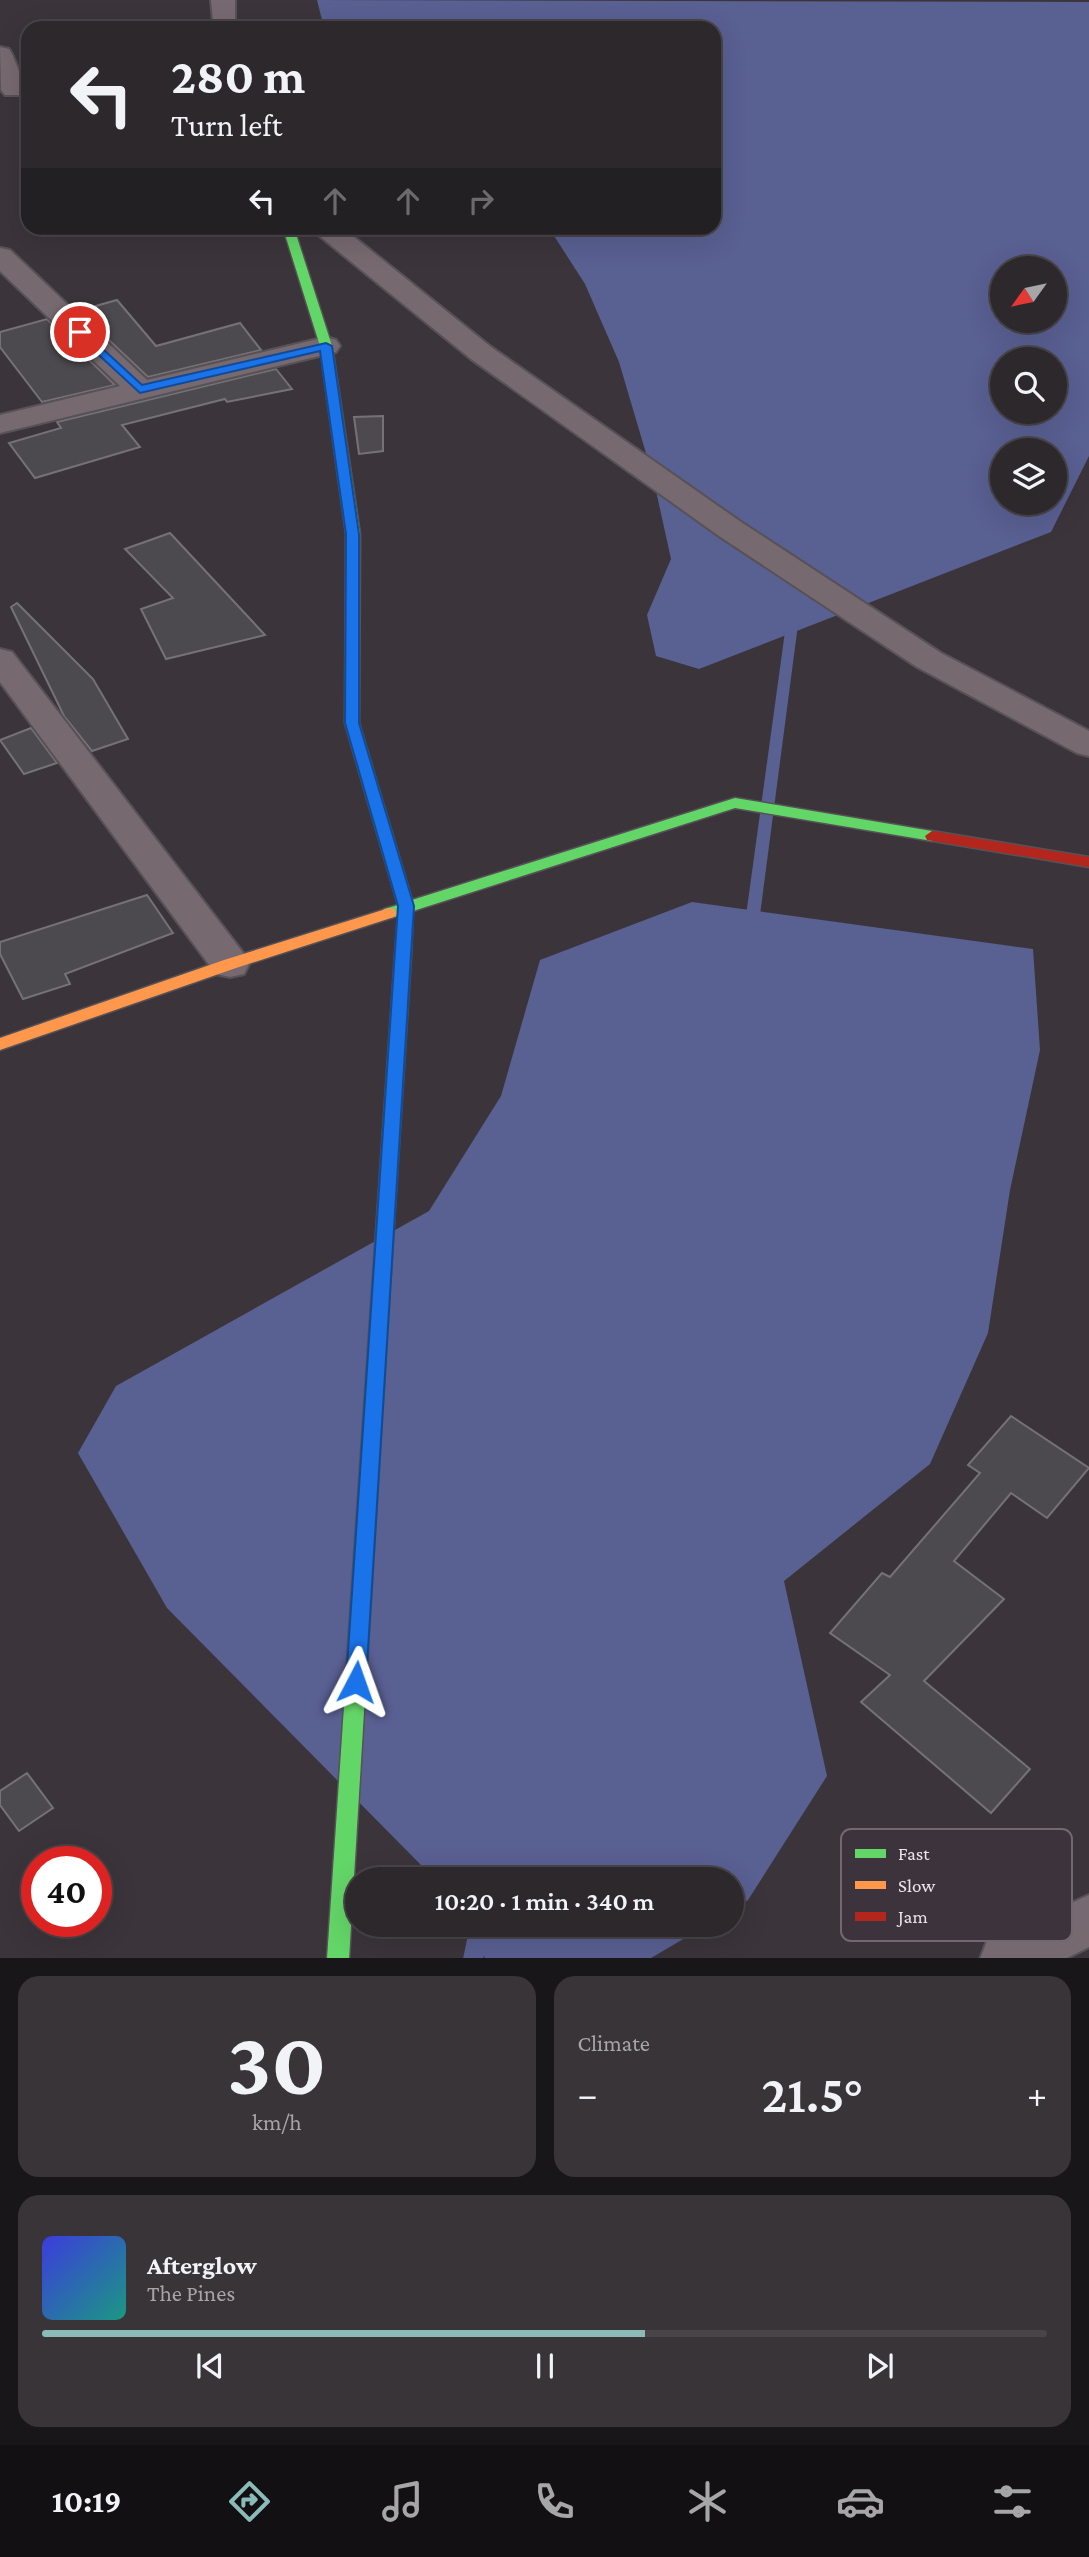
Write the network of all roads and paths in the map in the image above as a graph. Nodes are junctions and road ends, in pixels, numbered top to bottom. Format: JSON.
{"nodes":[{"id":1,"x":223,"y":0,"type":"edge"},
{"id":2,"x":222,"y":21,"type":"edge"},
{"id":3,"x":0,"y":54,"type":"edge"},
{"id":4,"x":14,"y":90,"type":"edge"},
{"id":5,"x":290,"y":235,"type":"edge"},
{"id":6,"x":336,"y":235,"type":"edge"},
{"id":7,"x":0,"y":256,"type":"edge"},
{"id":8,"x":326,"y":346,"type":"junction"},
{"id":9,"x":140,"y":389,"type":"junction"},
{"id":10,"x":0,"y":424,"type":"edge"},
{"id":11,"x":0,"y":659,"type":"edge"},
{"id":12,"x":1089,"y":745,"type":"edge"},
{"id":13,"x":1089,"y":862,"type":"edge"},
{"id":14,"x":406,"y":906,"type":"junction"},
{"id":15,"x":230,"y":964,"type":"junction"},
{"id":16,"x":0,"y":1044,"type":"edge"},
{"id":17,"x":1089,"y":1920,"type":"edge"},
{"id":18,"x":1072,"y":1928,"type":"edge"},
{"id":19,"x":1043,"y":1941,"type":"edge"},
{"id":20,"x":338,"y":1958,"type":"edge"},
{"id":21,"x":1006,"y":1958,"type":"edge"}],
"edges":[{"from":1,"to":2,"type":"street"},
{"from":3,"to":4,"type":"street"},
{"from":5,"to":8,"type":"street"},
{"from":6,"to":12,"type":"street"},
{"from":7,"to":9,"type":"street"},
{"from":8,"to":9,"type":"street"},
{"from":8,"to":14,"type":"street"},
{"from":9,"to":10,"type":"street"},
{"from":11,"to":15,"type":"street"},
{"from":13,"to":14,"type":"street"},
{"from":14,"to":15,"type":"street"},
{"from":14,"to":20,"type":"street"},
{"from":15,"to":16,"type":"street"},
{"from":17,"to":18,"type":"street"},
{"from":19,"to":21,"type":"street"}]}
